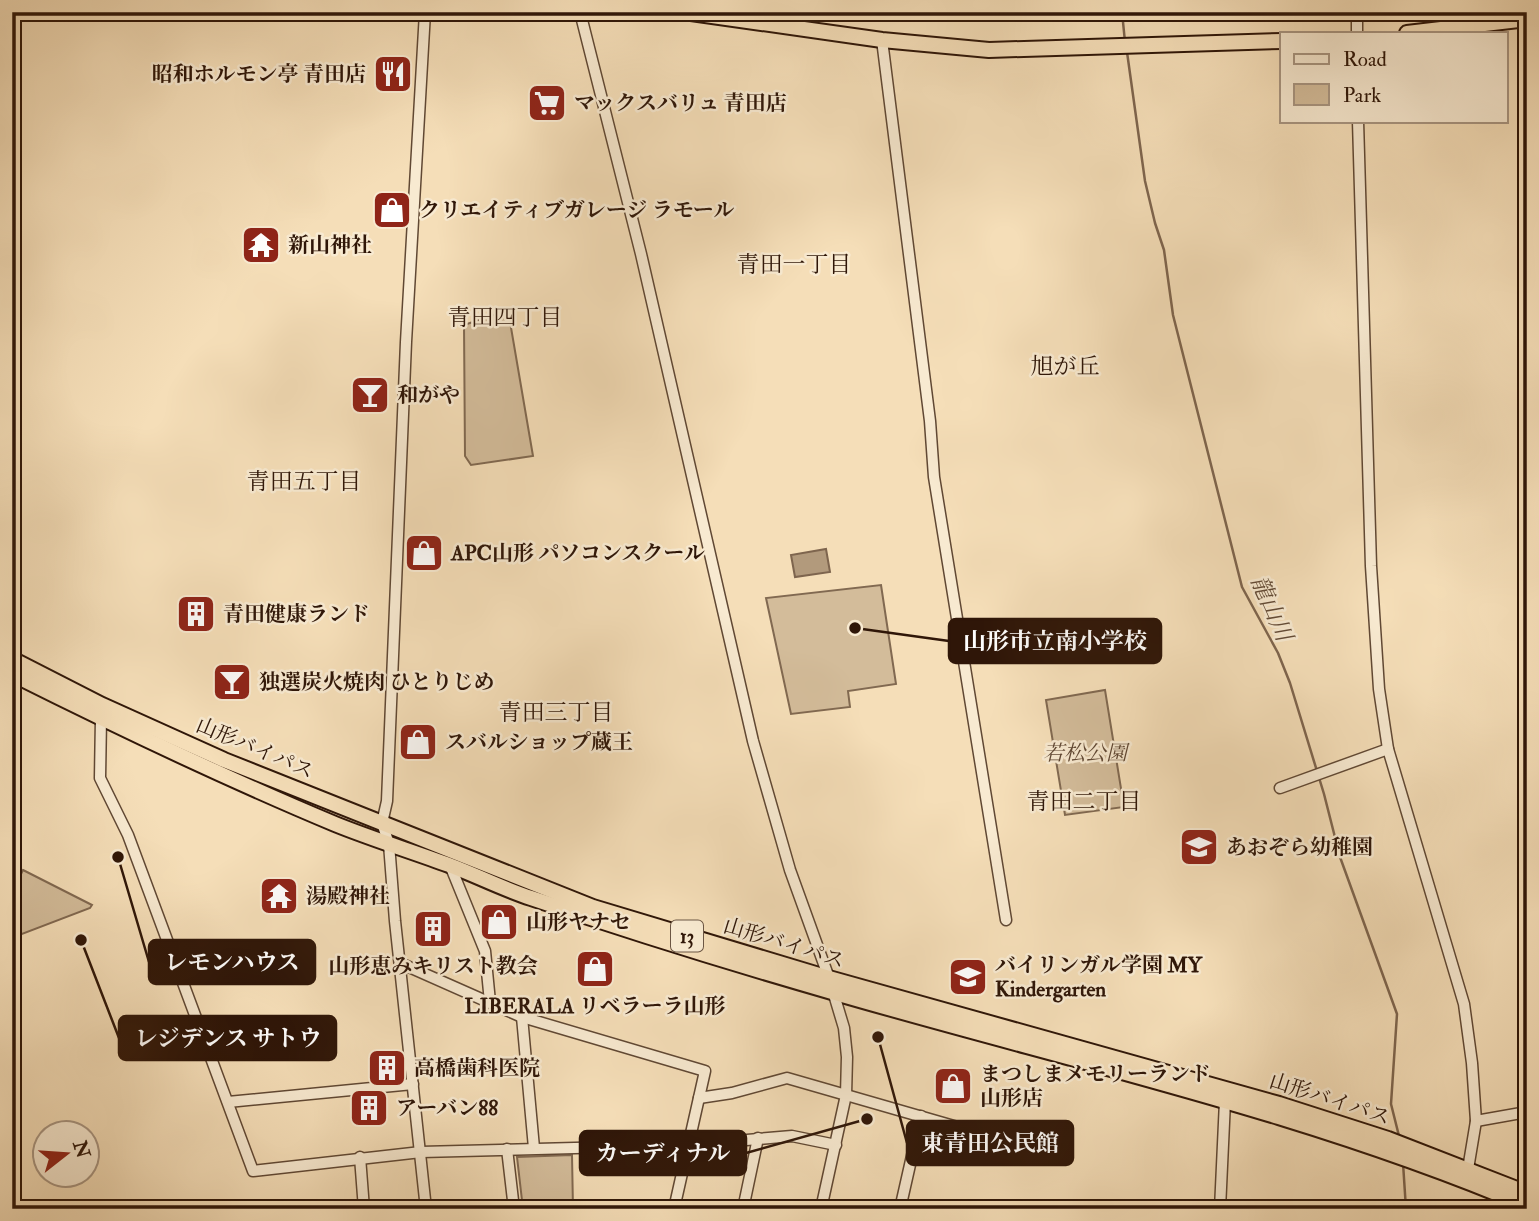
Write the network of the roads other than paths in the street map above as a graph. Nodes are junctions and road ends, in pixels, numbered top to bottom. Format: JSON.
{"nodes":[{"id":1,"x":425,"y":12,"type":"edge"},
{"id":2,"x":580,"y":12,"type":"edge"},
{"id":3,"x":684,"y":12,"type":"edge"},
{"id":4,"x":1357,"y":12,"type":"edge"},
{"id":5,"x":1527,"y":19,"type":"edge"},
{"id":6,"x":1357,"y":32,"type":"edge"},
{"id":7,"x":1416,"y":32,"type":"edge"},
{"id":8,"x":882,"y":40,"type":"junction"},
{"id":9,"x":1280,"y":41,"type":"edge"},
{"id":10,"x":1358,"y":122,"type":"edge"},
{"id":11,"x":12,"y":659,"type":"edge"},
{"id":12,"x":12,"y":674,"type":"edge"},
{"id":13,"x":101,"y":718,"type":"junction"},
{"id":14,"x":1388,"y":749,"type":"junction"},
{"id":15,"x":1280,"y":788,"type":"dead end"},
{"id":16,"x":382,"y":823,"type":"junction"},
{"id":17,"x":389,"y":844,"type":"junction"},
{"id":18,"x":450,"y":865,"type":"junction"},
{"id":19,"x":1006,"y":920,"type":"dead end"},
{"id":20,"x":400,"y":963,"type":"junction"},
{"id":21,"x":831,"y":985,"type":"junction"},
{"id":22,"x":490,"y":1002,"type":"junction"},
{"id":23,"x":522,"y":1017,"type":"junction"},
{"id":24,"x":413,"y":1084,"type":"junction"},
{"id":25,"x":846,"y":1095,"type":"junction"},
{"id":26,"x":699,"y":1098,"type":"junction"},
{"id":27,"x":1225,"y":1101,"type":"junction"},
{"id":28,"x":228,"y":1102,"type":"junction"},
{"id":29,"x":1527,"y":1112,"type":"edge"},
{"id":30,"x":921,"y":1115,"type":"junction"},
{"id":31,"x":1476,"y":1121,"type":"junction"},
{"id":32,"x":758,"y":1138,"type":"junction"},
{"id":33,"x":689,"y":1145,"type":"junction"},
{"id":34,"x":836,"y":1145,"type":"junction"},
{"id":35,"x":1386,"y":1145,"type":"junction"},
{"id":36,"x":534,"y":1148,"type":"junction"},
{"id":37,"x":507,"y":1149,"type":"junction"},
{"id":38,"x":1061,"y":1151,"type":"dead end"},
{"id":39,"x":421,"y":1152,"type":"junction"},
{"id":40,"x":360,"y":1157,"type":"junction"},
{"id":41,"x":1437,"y":1164,"type":"junction"},
{"id":42,"x":1468,"y":1169,"type":"junction"},
{"id":43,"x":1527,"y":1193,"type":"edge"},
{"id":44,"x":1527,"y":1206,"type":"edge"},
{"id":45,"x":364,"y":1209,"type":"edge"},
{"id":46,"x":426,"y":1209,"type":"edge"},
{"id":47,"x":514,"y":1209,"type":"edge"},
{"id":48,"x":674,"y":1209,"type":"edge"},
{"id":49,"x":743,"y":1209,"type":"edge"},
{"id":50,"x":821,"y":1209,"type":"edge"},
{"id":51,"x":900,"y":1209,"type":"edge"},
{"id":52,"x":1220,"y":1209,"type":"edge"}],
"edges":[{"from":1,"to":16,"type":"street"},
{"from":2,"to":21,"type":"street"},
{"from":3,"to":8,"type":"highway"},
{"from":4,"to":6,"type":"street"},
{"from":5,"to":7,"type":"highway"},
{"from":8,"to":9,"type":"highway"},
{"from":8,"to":19,"type":"street"},
{"from":10,"to":14,"type":"street"},
{"from":11,"to":16,"type":"highway","name":"山形バイパス","number":"13"},
{"from":12,"to":13,"type":"highway","name":"山形バイパス","number":"13"},
{"from":13,"to":17,"type":"highway","name":"山形バイパス","number":"13"},
{"from":13,"to":28,"type":"street"},
{"from":14,"to":15,"type":"street"},
{"from":14,"to":31,"type":"street"},
{"from":16,"to":17,"type":"street"},
{"from":16,"to":21,"type":"highway","name":"山形バイパス","number":"13"},
{"from":17,"to":18,"type":"highway","name":"山形バイパス","number":"13"},
{"from":17,"to":20,"type":"street"},
{"from":18,"to":21,"type":"highway","name":"山形バイパス","number":"13"},
{"from":18,"to":22,"type":"street"},
{"from":20,"to":22,"type":"street"},
{"from":20,"to":24,"type":"street"},
{"from":21,"to":25,"type":"street"},
{"from":21,"to":27,"type":"highway","name":"山形バイパス","number":"13"},
{"from":21,"to":35,"type":"highway","name":"山形バイパス","number":"13"},
{"from":22,"to":23,"type":"street"},
{"from":23,"to":26,"type":"street"},
{"from":23,"to":36,"type":"street"},
{"from":24,"to":28,"type":"street"},
{"from":24,"to":39,"type":"street"},
{"from":25,"to":26,"type":"street"},
{"from":25,"to":30,"type":"street"},
{"from":25,"to":34,"type":"street"},
{"from":26,"to":33,"type":"street"},
{"from":27,"to":35,"type":"highway","name":"山形バイパス","number":"13"},
{"from":27,"to":52,"type":"street"},
{"from":28,"to":40,"type":"street"},
{"from":29,"to":31,"type":"street"},
{"from":30,"to":38,"type":"street"},
{"from":30,"to":51,"type":"street"},
{"from":31,"to":42,"type":"street"},
{"from":32,"to":33,"type":"street"},
{"from":32,"to":34,"type":"street"},
{"from":32,"to":49,"type":"street"},
{"from":33,"to":36,"type":"street"},
{"from":33,"to":48,"type":"street"},
{"from":34,"to":50,"type":"street"},
{"from":35,"to":41,"type":"highway","name":"山形バイパス","number":"13"},
{"from":36,"to":37,"type":"street"},
{"from":37,"to":39,"type":"street"},
{"from":37,"to":47,"type":"street"},
{"from":39,"to":40,"type":"street"},
{"from":39,"to":46,"type":"street"},
{"from":40,"to":45,"type":"street"},
{"from":41,"to":42,"type":"highway","name":"山形バイパス","number":"13"},
{"from":41,"to":44,"type":"highway","name":"山形バイパス","number":"13"},
{"from":42,"to":43,"type":"highway","name":"山形バイパス","number":"13"}]}
